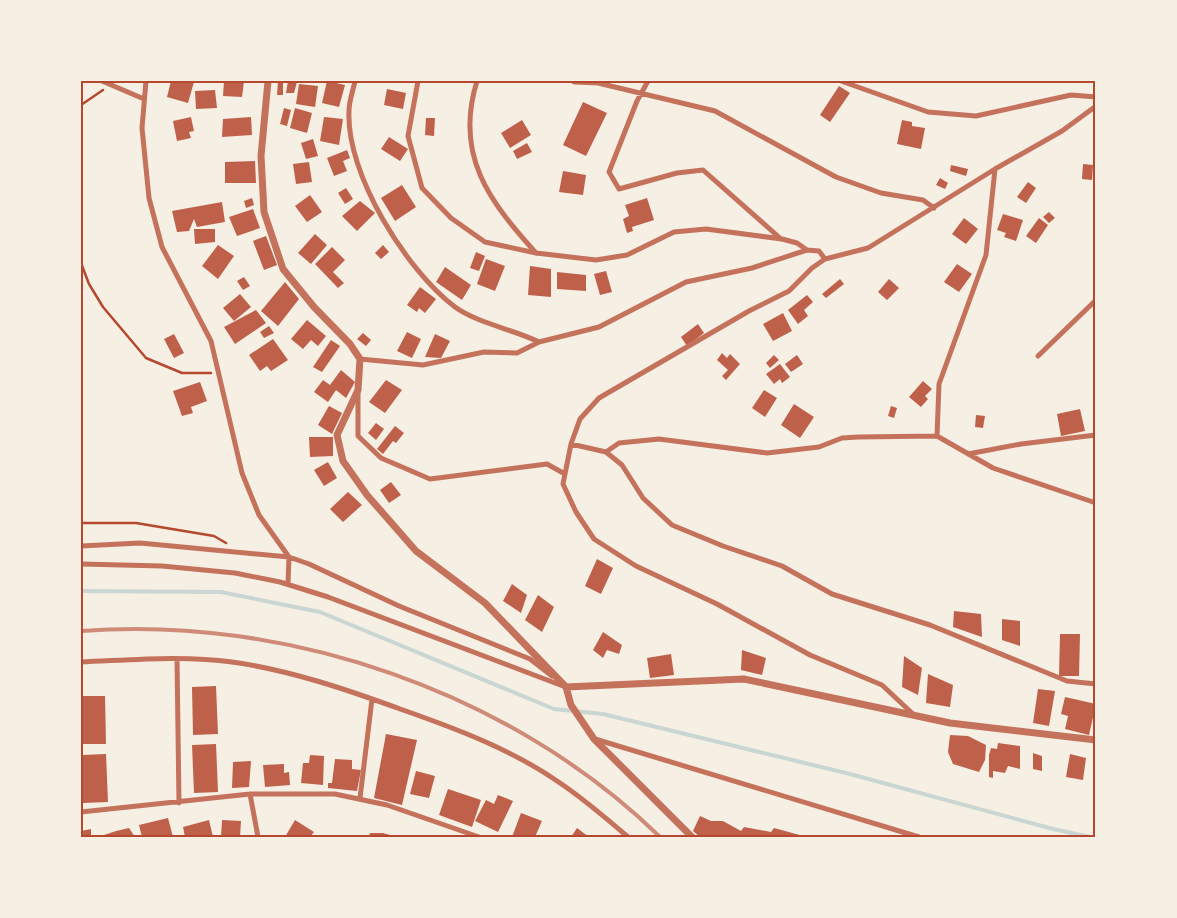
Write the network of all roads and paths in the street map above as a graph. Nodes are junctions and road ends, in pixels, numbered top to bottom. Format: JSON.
{"nodes":[{"id":1,"x":102,"y":81,"type":"edge"},
{"id":2,"x":146,"y":81,"type":"edge"},
{"id":3,"x":268,"y":81,"type":"edge"},
{"id":4,"x":354,"y":81,"type":"edge"},
{"id":5,"x":418,"y":81,"type":"edge"},
{"id":6,"x":477,"y":81,"type":"edge"},
{"id":7,"x":648,"y":81,"type":"edge"},
{"id":8,"x":841,"y":81,"type":"edge"},
{"id":9,"x":574,"y":82,"type":"edge"},
{"id":10,"x":110,"y":85,"type":"junction"},
{"id":11,"x":641,"y":94,"type":"junction"},
{"id":12,"x":1096,"y":96,"type":"edge"},
{"id":13,"x":144,"y":99,"type":"junction"},
{"id":14,"x":81,"y":105,"type":"edge"},
{"id":15,"x":1096,"y":106,"type":"edge"},
{"id":16,"x":995,"y":169,"type":"junction"},
{"id":17,"x":934,"y":208,"type":"junction"},
{"id":18,"x":782,"y":240,"type":"junction"},
{"id":19,"x":807,"y":250,"type":"junction"},
{"id":20,"x":536,"y":253,"type":"junction"},
{"id":21,"x":825,"y":260,"type":"junction"},
{"id":22,"x":81,"y":263,"type":"edge"},
{"id":23,"x":1096,"y":300,"type":"edge"},
{"id":24,"x":539,"y":342,"type":"junction"},
{"id":25,"x":1038,"y":356,"type":"dead end"},
{"id":26,"x":360,"y":359,"type":"junction"},
{"id":27,"x":218,"y":373,"type":"junction"},
{"id":28,"x":358,"y":390,"type":"junction"},
{"id":29,"x":1096,"y":435,"type":"edge"},
{"id":30,"x":936,"y":436,"type":"junction"},
{"id":31,"x":571,"y":444,"type":"junction"},
{"id":32,"x":606,"y":452,"type":"junction"},
{"id":33,"x":967,"y":454,"type":"junction"},
{"id":34,"x":564,"y":474,"type":"junction"},
{"id":35,"x":1096,"y":503,"type":"edge"},
{"id":36,"x":81,"y":523,"type":"edge"},
{"id":37,"x":81,"y":546,"type":"edge"},
{"id":38,"x":230,"y":550,"type":"junction"},
{"id":39,"x":289,"y":557,"type":"junction"},
{"id":40,"x":81,"y":564,"type":"edge"},
{"id":41,"x":288,"y":584,"type":"junction"},
{"id":42,"x":177,"y":659,"type":"junction"},
{"id":43,"x":81,"y":662,"type":"edge"},
{"id":44,"x":1096,"y":684,"type":"edge"},
{"id":45,"x":566,"y":687,"type":"junction"},
{"id":46,"x":372,"y":699,"type":"junction"},
{"id":47,"x":914,"y":715,"type":"junction"},
{"id":48,"x":594,"y":739,"type":"junction"},
{"id":49,"x":1096,"y":740,"type":"edge"},
{"id":50,"x":250,"y":794,"type":"junction"},
{"id":51,"x":360,"y":798,"type":"junction"},
{"id":52,"x":179,"y":803,"type":"junction"},
{"id":53,"x":81,"y":812,"type":"edge"},
{"id":54,"x":258,"y":837,"type":"edge"},
{"id":55,"x":479,"y":837,"type":"edge"},
{"id":56,"x":628,"y":837,"type":"edge"},
{"id":57,"x":692,"y":837,"type":"edge"},
{"id":58,"x":919,"y":837,"type":"edge"}],
"edges":[{"from":1,"to":10,"type":"street"},
{"from":2,"to":13,"type":"street"},
{"from":3,"to":26,"type":"street"},
{"from":4,"to":24,"type":"street"},
{"from":5,"to":20,"type":"street"},
{"from":6,"to":20,"type":"street"},
{"from":7,"to":11,"type":"street"},
{"from":8,"to":12,"type":"street"},
{"from":9,"to":11,"type":"street"},
{"from":10,"to":13,"type":"street"},
{"from":10,"to":14,"type":"path"},
{"from":11,"to":17,"type":"street"},
{"from":11,"to":18,"type":"street"},
{"from":13,"to":27,"type":"street"},
{"from":15,"to":16,"type":"street"},
{"from":16,"to":17,"type":"street"},
{"from":16,"to":30,"type":"street"},
{"from":17,"to":21,"type":"street"},
{"from":18,"to":19,"type":"street"},
{"from":18,"to":20,"type":"street"},
{"from":19,"to":21,"type":"street"},
{"from":19,"to":24,"type":"street"},
{"from":21,"to":31,"type":"street"},
{"from":22,"to":27,"type":"path"},
{"from":23,"to":25,"type":"street"},
{"from":24,"to":26,"type":"street"},
{"from":26,"to":28,"type":"street"},
{"from":27,"to":39,"type":"street"},
{"from":28,"to":34,"type":"street"},
{"from":28,"to":45,"type":"street"},
{"from":29,"to":33,"type":"street"},
{"from":30,"to":32,"type":"street"},
{"from":30,"to":33,"type":"street"},
{"from":31,"to":32,"type":"street"},
{"from":31,"to":34,"type":"street"},
{"from":32,"to":44,"type":"street"},
{"from":33,"to":35,"type":"street"},
{"from":34,"to":47,"type":"street"},
{"from":36,"to":38,"type":"path"},
{"from":37,"to":38,"type":"street"},
{"from":38,"to":39,"type":"street"},
{"from":39,"to":41,"type":"street"},
{"from":39,"to":45,"type":"street"},
{"from":40,"to":41,"type":"street"},
{"from":41,"to":45,"type":"street"},
{"from":42,"to":43,"type":"street"},
{"from":42,"to":46,"type":"street"},
{"from":42,"to":52,"type":"street"},
{"from":45,"to":47,"type":"street"},
{"from":45,"to":48,"type":"street"},
{"from":46,"to":51,"type":"street"},
{"from":46,"to":56,"type":"street"},
{"from":47,"to":49,"type":"street"},
{"from":48,"to":57,"type":"street"},
{"from":48,"to":58,"type":"street"},
{"from":50,"to":51,"type":"street"},
{"from":50,"to":52,"type":"street"},
{"from":50,"to":54,"type":"street"},
{"from":51,"to":55,"type":"street"},
{"from":52,"to":53,"type":"street"}]}
